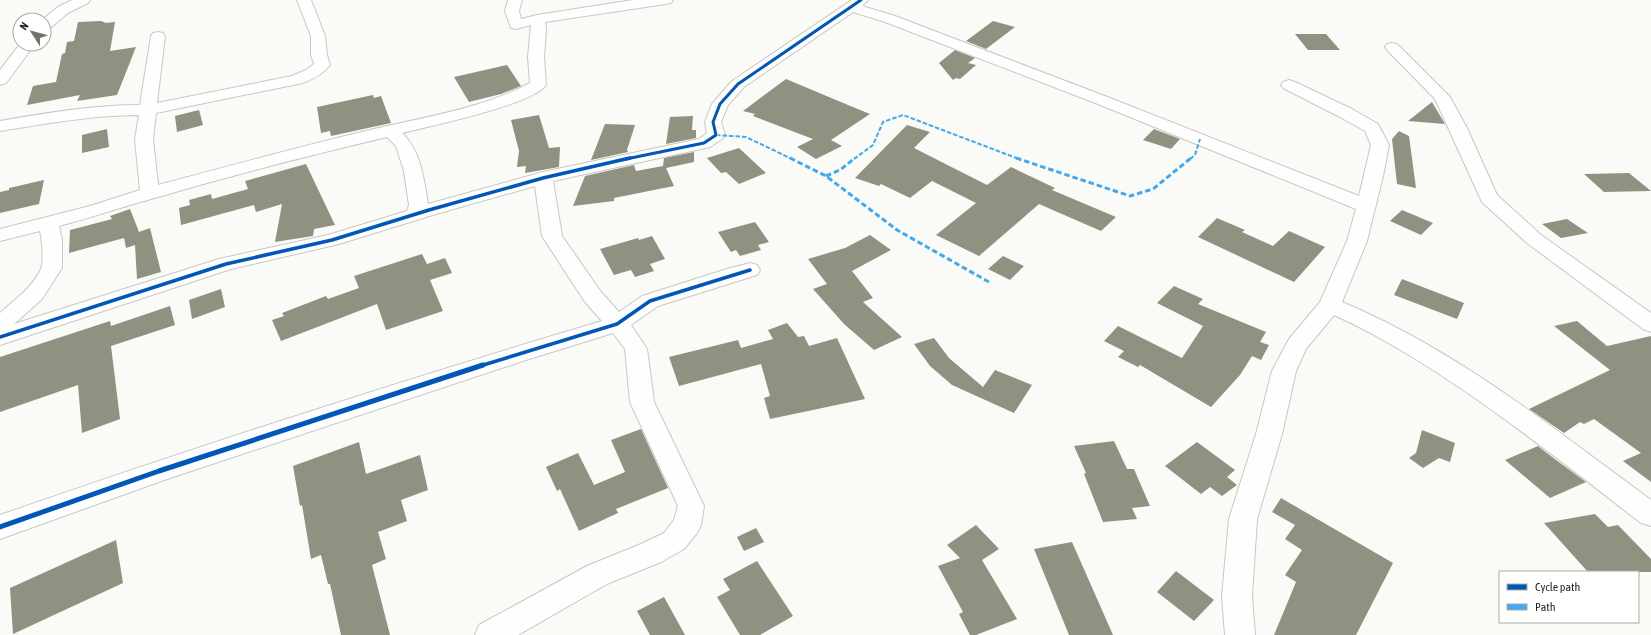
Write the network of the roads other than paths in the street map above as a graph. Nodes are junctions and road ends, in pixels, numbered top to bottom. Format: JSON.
{"nodes":[{"id":1,"x":83,"y":0,"type":"edge"},
{"id":2,"x":304,"y":0,"type":"edge"},
{"id":3,"x":515,"y":0,"type":"edge"},
{"id":4,"x":666,"y":0,"type":"edge"},
{"id":5,"x":856,"y":3,"type":"edge"},
{"id":6,"x":52,"y":19,"type":"edge"},
{"id":7,"x":537,"y":20,"type":"junction"},
{"id":8,"x":158,"y":36,"type":"dead end"},
{"id":9,"x":1392,"y":47,"type":"dead end"},
{"id":10,"x":22,"y":52,"type":"edge"},
{"id":11,"x":0,"y":80,"type":"edge"},
{"id":12,"x":1289,"y":86,"type":"dead end"},
{"id":13,"x":148,"y":110,"type":"junction"},
{"id":14,"x":0,"y":126,"type":"edge"},
{"id":15,"x":391,"y":131,"type":"junction"},
{"id":16,"x":543,"y":178,"type":"junction"},
{"id":17,"x":150,"y":193,"type":"junction"},
{"id":18,"x":1366,"y":206,"type":"junction"},
{"id":19,"x":414,"y":215,"type":"junction"},
{"id":20,"x":49,"y":223,"type":"junction"},
{"id":21,"x":0,"y":235,"type":"edge"},
{"id":22,"x":750,"y":270,"type":"dead end"},
{"id":23,"x":1330,"y":305,"type":"junction"},
{"id":24,"x":617,"y":324,"type":"junction"},
{"id":25,"x":1651,"y":324,"type":"edge"},
{"id":26,"x":0,"y":325,"type":"edge"},
{"id":27,"x":0,"y":337,"type":"edge"},
{"id":28,"x":1651,"y":515,"type":"edge"},
{"id":29,"x":0,"y":527,"type":"edge"},
{"id":30,"x":490,"y":635,"type":"edge"},
{"id":31,"x":1240,"y":635,"type":"edge"}],
"edges":[{"from":1,"to":6,"type":"street"},
{"from":2,"to":13,"type":"street"},
{"from":3,"to":7,"type":"street"},
{"from":4,"to":7,"type":"street"},
{"from":5,"to":16,"type":"street"},
{"from":5,"to":18,"type":"street"},
{"from":7,"to":15,"type":"street"},
{"from":8,"to":13,"type":"street"},
{"from":9,"to":25,"type":"street"},
{"from":10,"to":11,"type":"street"},
{"from":12,"to":18,"type":"street"},
{"from":13,"to":14,"type":"street"},
{"from":13,"to":17,"type":"street"},
{"from":15,"to":17,"type":"street"},
{"from":15,"to":19,"type":"street"},
{"from":16,"to":19,"type":"street"},
{"from":16,"to":24,"type":"street"},
{"from":17,"to":20,"type":"street"},
{"from":18,"to":23,"type":"street"},
{"from":19,"to":27,"type":"street"},
{"from":20,"to":21,"type":"street"},
{"from":20,"to":26,"type":"street"},
{"from":22,"to":24,"type":"street"},
{"from":23,"to":28,"type":"street"},
{"from":23,"to":31,"type":"street"},
{"from":24,"to":29,"type":"street"},
{"from":24,"to":30,"type":"street"}]}
